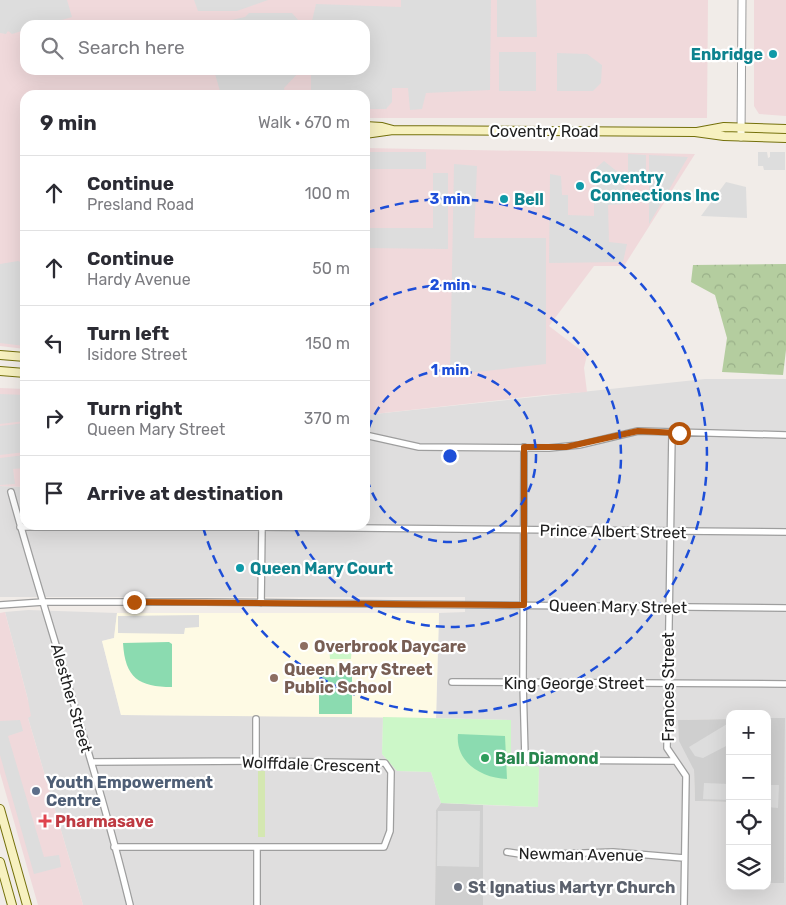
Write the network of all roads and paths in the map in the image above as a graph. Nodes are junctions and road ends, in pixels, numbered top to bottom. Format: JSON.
{"nodes":[{"id":1,"x":742,"y":0,"type":"edge"},
{"id":2,"x":370,"y":126,"type":"edge"},
{"id":3,"x":741,"y":128,"type":"junction"},
{"id":4,"x":786,"y":129,"type":"edge"},
{"id":5,"x":394,"y":130,"type":"junction"},
{"id":6,"x":695,"y":132,"type":"junction"},
{"id":7,"x":370,"y":133,"type":"edge"},
{"id":8,"x":741,"y":137,"type":"junction"},
{"id":9,"x":786,"y":138,"type":"edge"},
{"id":10,"x":0,"y":355,"type":"edge"},
{"id":11,"x":20,"y":357,"type":"edge"},
{"id":12,"x":0,"y":371,"type":"edge"},
{"id":13,"x":20,"y":373,"type":"edge"},
{"id":14,"x":672,"y":433,"type":"junction"},
{"id":15,"x":786,"y":435,"type":"edge"},
{"id":16,"x":370,"y":436,"type":"edge"},
{"id":17,"x":524,"y":447,"type":"junction"},
{"id":18,"x":11,"y":492,"type":"dead end"},
{"id":19,"x":20,"y":527,"type":"edge"},
{"id":20,"x":370,"y":528,"type":"edge"},
{"id":21,"x":21,"y":530,"type":"edge"},
{"id":22,"x":262,"y":530,"type":"edge"},
{"id":23,"x":524,"y":530,"type":"junction"},
{"id":24,"x":671,"y":532,"type":"junction"},
{"id":25,"x":786,"y":532,"type":"edge"},
{"id":26,"x":43,"y":602,"type":"junction"},
{"id":27,"x":261,"y":603,"type":"junction"},
{"id":28,"x":0,"y":605,"type":"edge"},
{"id":29,"x":524,"y":605,"type":"junction"},
{"id":30,"x":669,"y":607,"type":"junction"},
{"id":31,"x":786,"y":608,"type":"edge"},
{"id":32,"x":452,"y":682,"type":"dead end"},
{"id":33,"x":523,"y":683,"type":"junction"},
{"id":34,"x":669,"y":683,"type":"junction"},
{"id":35,"x":786,"y":684,"type":"edge"},
{"id":36,"x":256,"y":719,"type":"dead end"},
{"id":37,"x":674,"y":760,"type":"junction"},
{"id":38,"x":256,"y":761,"type":"junction"},
{"id":39,"x":92,"y":762,"type":"junction"},
{"id":40,"x":0,"y":809,"type":"edge"},
{"id":41,"x":114,"y":847,"type":"junction"},
{"id":42,"x":257,"y":847,"type":"junction"},
{"id":43,"x":507,"y":852,"type":"dead end"},
{"id":44,"x":684,"y":858,"type":"junction"},
{"id":45,"x":0,"y":862,"type":"edge"},
{"id":46,"x":12,"y":905,"type":"edge"},
{"id":47,"x":27,"y":905,"type":"edge"},
{"id":48,"x":130,"y":905,"type":"edge"},
{"id":49,"x":257,"y":905,"type":"edge"},
{"id":50,"x":684,"y":905,"type":"edge"}],
"edges":[{"from":1,"to":3,"type":"street"},
{"from":2,"to":5,"type":"main road","name":"Coventry Road"},
{"from":3,"to":4,"type":"main road","name":"Coventry Road"},
{"from":3,"to":6,"type":"main road","name":"Coventry Road"},
{"from":3,"to":8,"type":"street"},
{"from":5,"to":6,"type":"main road","name":"Coventry Road"},
{"from":5,"to":7,"type":"main road","name":"Coventry Road"},
{"from":6,"to":8,"type":"main road","name":"Coventry Road"},
{"from":8,"to":9,"type":"main road","name":"Coventry Road"},
{"from":10,"to":11,"type":"main road"},
{"from":12,"to":13,"type":"main road"},
{"from":14,"to":15,"type":"street"},
{"from":14,"to":17,"type":"street"},
{"from":14,"to":24,"type":"street","name":"Frances Street"},
{"from":16,"to":17,"type":"street"},
{"from":17,"to":23,"type":"street"},
{"from":18,"to":19,"type":"street","name":"Alesther Street"},
{"from":20,"to":23,"type":"street","name":"Prince Albert Street"},
{"from":21,"to":26,"type":"street","name":"Alesther Street"},
{"from":22,"to":27,"type":"street"},
{"from":23,"to":24,"type":"street","name":"Prince Albert Street"},
{"from":23,"to":29,"type":"street"},
{"from":24,"to":25,"type":"street","name":"Prince Albert Street"},
{"from":24,"to":30,"type":"street","name":"Frances Street"},
{"from":26,"to":27,"type":"street","name":"Queen Mary Street"},
{"from":26,"to":28,"type":"street","name":"Queen Mary Street"},
{"from":26,"to":39,"type":"street","name":"Alesther Street"},
{"from":27,"to":29,"type":"street","name":"Queen Mary Street"},
{"from":29,"to":30,"type":"street","name":"Queen Mary Street"},
{"from":29,"to":33,"type":"street"},
{"from":30,"to":31,"type":"street","name":"Queen Mary Street"},
{"from":30,"to":34,"type":"street","name":"Frances Street"},
{"from":32,"to":33,"type":"street","name":"King George Street"},
{"from":33,"to":34,"type":"street","name":"King George Street"},
{"from":33,"to":37,"type":"street"},
{"from":34,"to":35,"type":"street","name":"King George Street"},
{"from":34,"to":37,"type":"street","name":"Frances Street"},
{"from":36,"to":38,"type":"street"},
{"from":37,"to":44,"type":"street","name":"Frances Street"},
{"from":38,"to":39,"type":"street","name":"Wolffdale Crescent"},
{"from":38,"to":42,"type":"street","name":"Wolffdale Crescent"},
{"from":39,"to":41,"type":"street","name":"Alesther Street"},
{"from":40,"to":47,"type":"main road"},
{"from":41,"to":42,"type":"street","name":"Wolffdale Crescent"},
{"from":41,"to":48,"type":"street","name":"Alesther Street"},
{"from":42,"to":49,"type":"street"},
{"from":43,"to":44,"type":"street","name":"Newman Avenue"},
{"from":44,"to":50,"type":"street","name":"Frances Street"},
{"from":45,"to":46,"type":"main road"}]}
